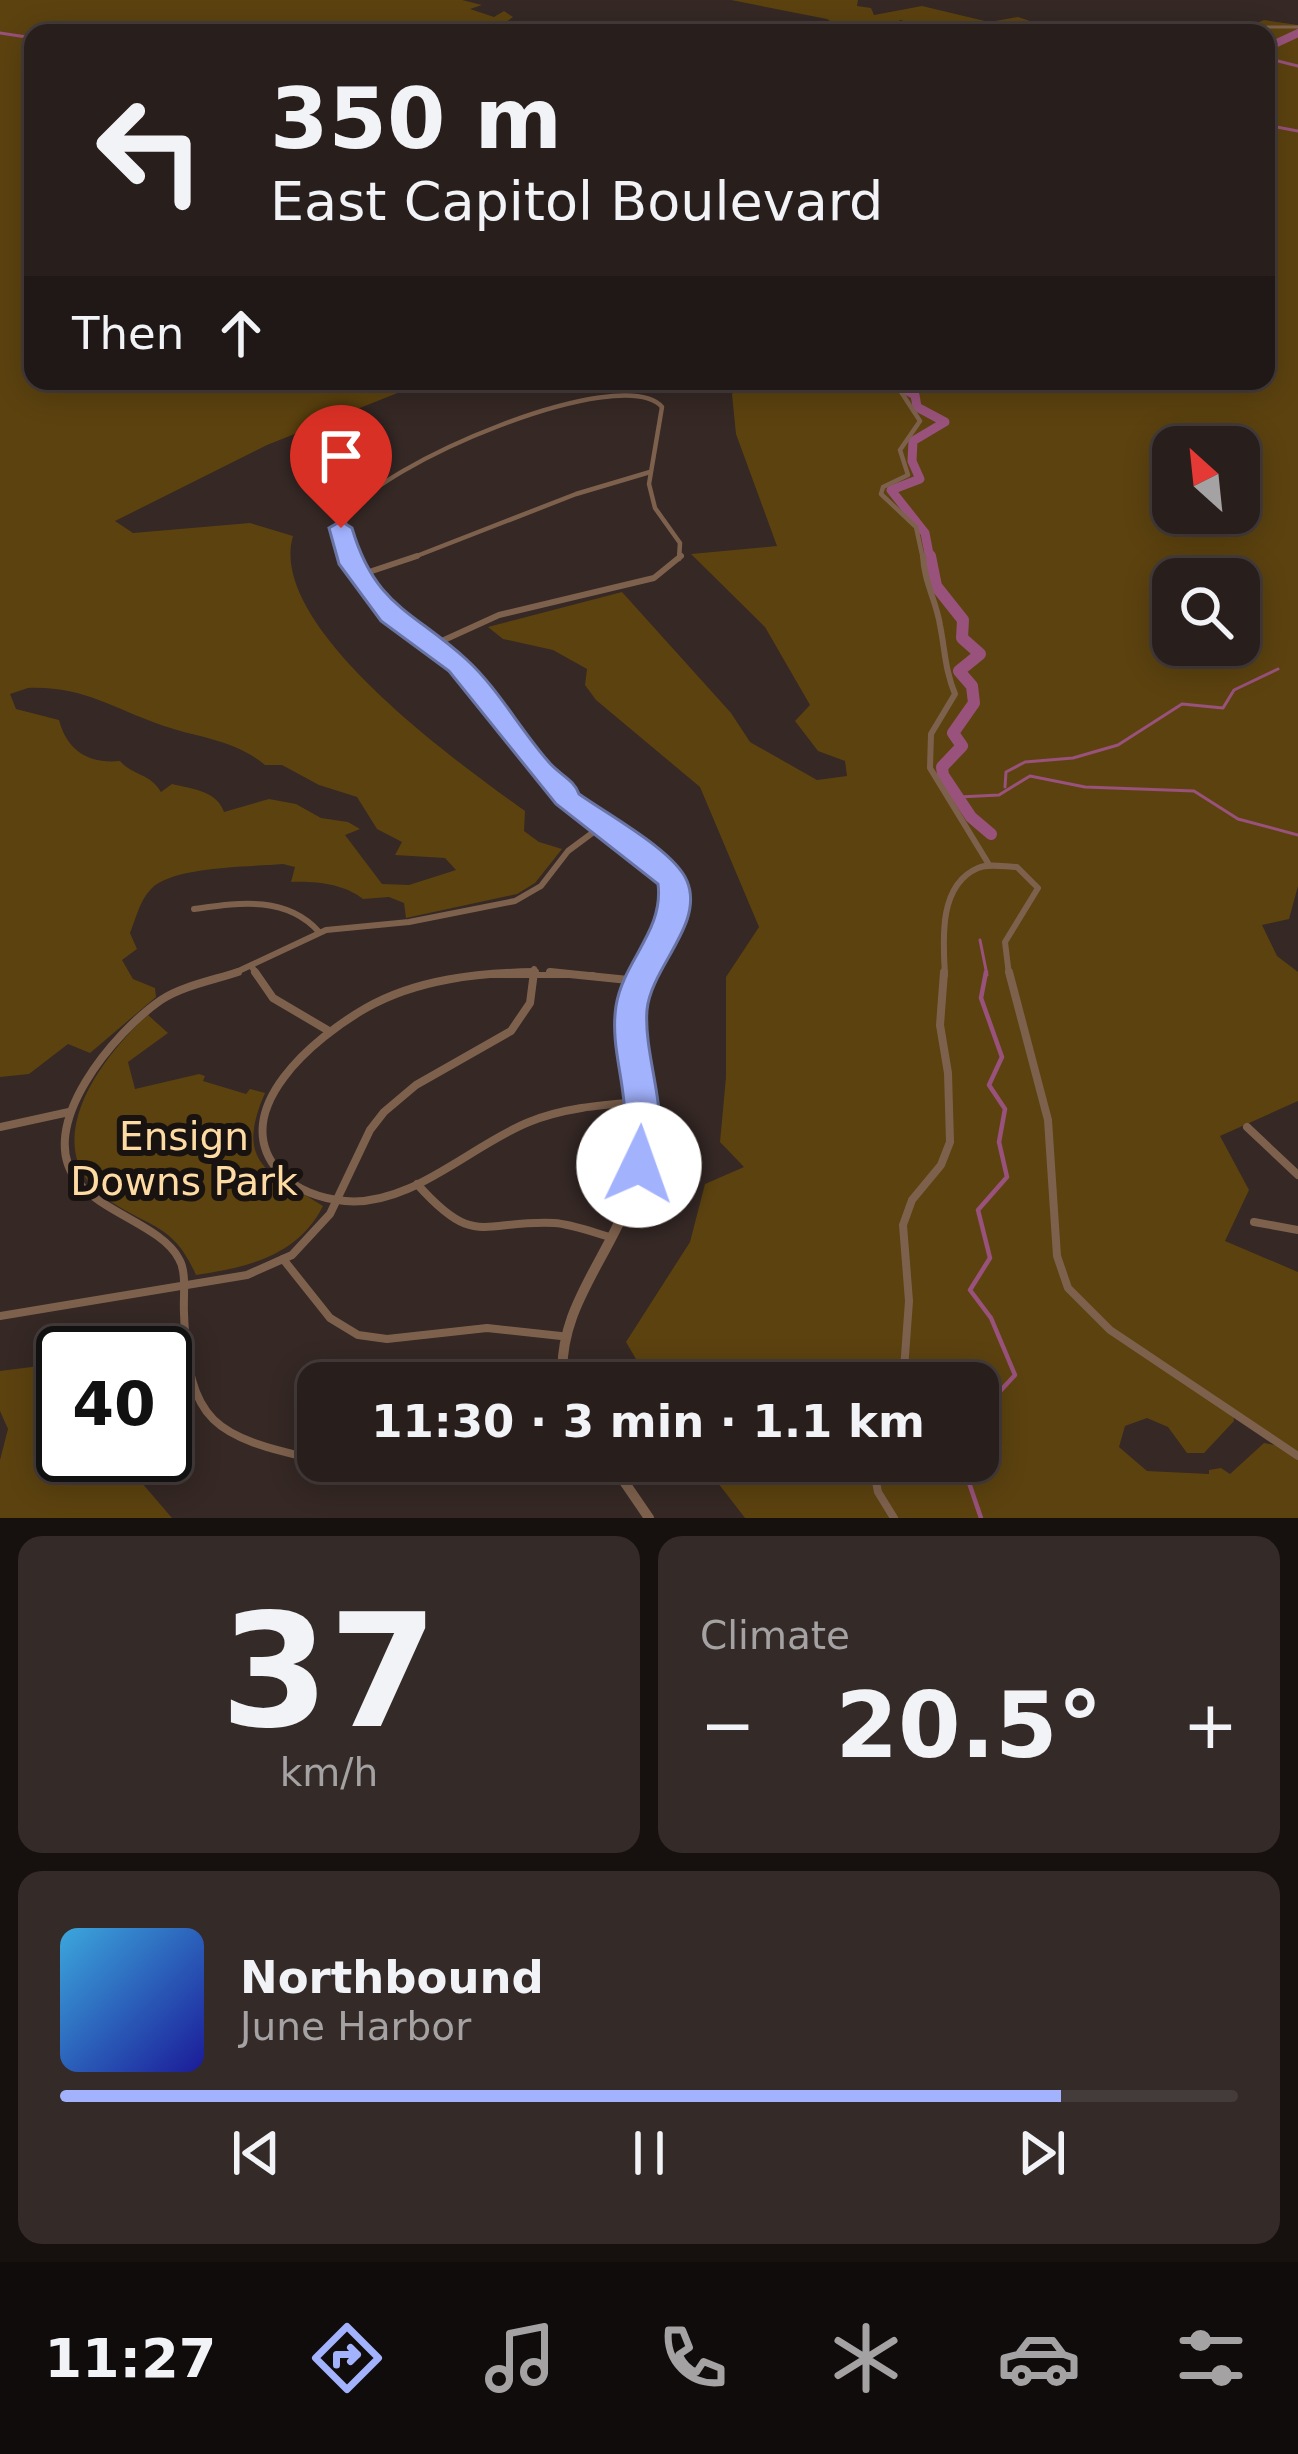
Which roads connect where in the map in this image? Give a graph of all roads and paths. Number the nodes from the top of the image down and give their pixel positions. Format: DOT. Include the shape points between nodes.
graph roads {
  1 [pos="900,390"];
  2 [pos="650,472"];
  3 [pos="359,575"];
  4 [pos="432,646"];
  5 [pos="604,825"];
  6 [pos="989,865"];
  7 [pos="194,909"];
  8 [pos="320,932"];
  9 [pos="252,967"];
  10 [pos="534,969"];
  11 [pos="638,981"];
  12 [pos="329,1031"];
  13 [pos="641,1102"];
  14 [pos="69,1112"];
  15 [pos="1247,1126"];
  16 [pos="0,1127"];
  17 [pos="1298,1175"];
  18 [pos="417,1184"];
  19 [pos="337,1199"];
  20 [pos="1254,1222"];
  21 [pos="1298,1230"];
  22 [pos="614,1238"];
  23 [pos="283,1258"];
  24 [pos="184,1285"];
  25 [pos="0,1316"];
  26 [pos="562,1336"];
  27 [pos="563,1362"];
  28 [pos="905,1362"];
  29 [pos="297,1455"];
  30 [pos="1298,1456"];
  31 [pos="624,1482"];
  32 [pos="876,1482"];
  33 [pos="649,1518"];
  34 [pos="894,1518"];
  1 -- 6 [label="street" via="920,421 900,450 908,475 881,494 923,542 924,581 955,694 933,727 929,764"];
  2 -- 3 [label="street" via="564,496"];
  2 -- 3 [label="street" via="662,407 644,394 614,394 526,419 417,463 350,507 341,528"];
  2 -- 4 [label="street" via="653,506 681,544 676,565 651,579 497,615"];
  3 -- 4 [label="street" via="390,615"];
  4 -- 5 [label="street" via="464,672 555,794"];
  5 -- 8 [label="street" via="515,901"];
  5 -- 11 [label="street" via="660,866 675,889 676,909"];
  6 -- 28 [label="street" via="964,876 942,920 950,1142 903,1226"];
  6 -- 30 [label="street" via="1016,867 1038,888 1003,951 1048,1120 1057,1256 1068,1288 1110,1330"];
  7 -- 8 [label="street" via="288,909"];
  8 -- 9 [label="street"];
  9 -- 12 [label="street" via="273,998"];
  9 -- 14 [label="street" via="189,986 144,1011 112,1043"];
  10 -- 11 [label="street"];
  10 -- 12 [label="street" via="432,983 381,1000"];
  10 -- 19 [label="street" via="530,1003 516,1025 392,1103"];
  11 -- 13 [label="street" via="630,1033"];
  12 -- 19 [label="street" via="291,1069 263,1120 270,1160 296,1185"];
  13 -- 18 [label="street" via="531,1120"];
  13 -- 22 [label="street" via="639,1165"];
  14 -- 16 [label="street"];
  14 -- 24 [label="street" via="64,1151 75,1180 173,1248"];
  15 -- 17 [label="street"];
  18 -- 19 [label="street" via="376,1199"];
  18 -- 22 [label="street" via="466,1226 564,1224"];
  19 -- 23 [label="street" via="313,1237"];
  20 -- 21 [label="street"];
  22 -- 26 [label="street"];
  23 -- 24 [label="street" via="256,1272"];
  23 -- 26 [label="street" via="330,1318 358,1335 487,1328"];
  24 -- 25 [label="street"];
  24 -- 29 [label="street" via="186,1372 203,1412 246,1443"];
  26 -- 27 [label="street"];
  31 -- 33 [label="street"];
  32 -- 34 [label="street"];
}
